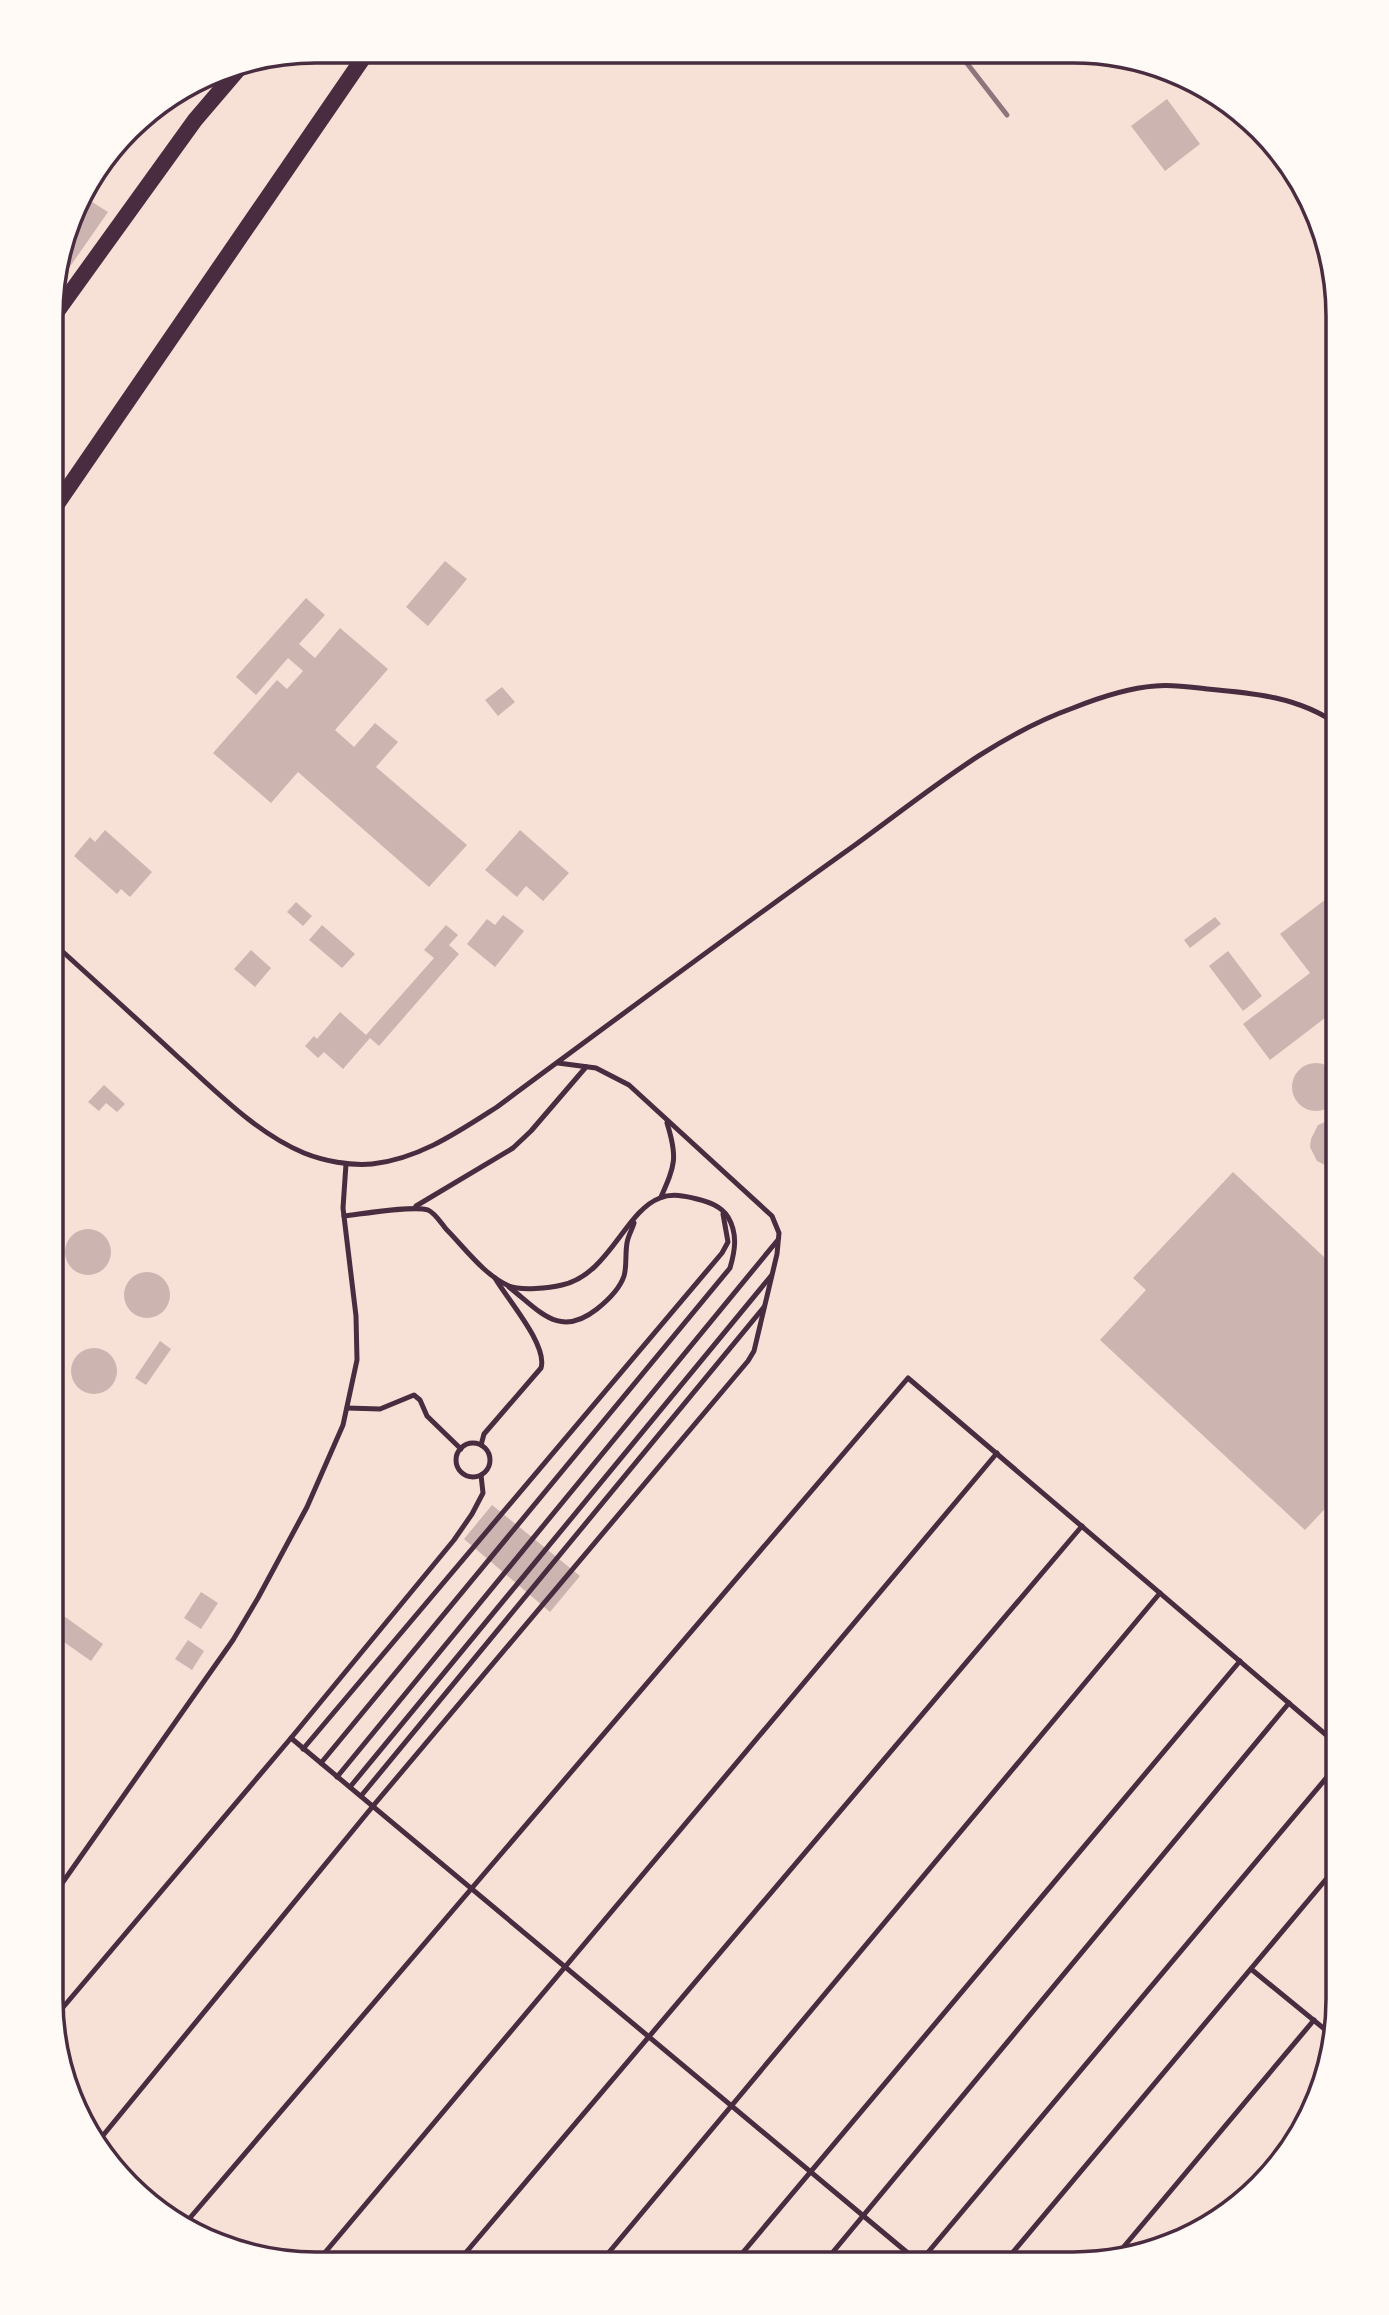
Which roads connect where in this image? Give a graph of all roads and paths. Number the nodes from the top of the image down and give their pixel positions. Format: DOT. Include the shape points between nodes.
graph roads {
  1 [pos="360,63"];
  2 [pos="232,77"];
  3 [pos="64,302"];
  4 [pos="63,495"];
  5 [pos="1326,718"];
  6 [pos="63,952"];
  7 [pos="557,1063"];
  8 [pos="586,1067"];
  9 [pos="666,1120"];
  10 [pos="345,1164"];
  11 [pos="661,1197"];
  12 [pos="416,1206"];
  13 [pos="720,1208"];
  14 [pos="344,1216"];
  15 [pos="637,1217"];
  16 [pos="778,1240"];
  17 [pos="773,1273"];
  18 [pos="493,1275"];
  19 [pos="765,1306"];
  20 [pos="347,1408"];
  21 [pos="481,1445"];
  22 [pos="461,1449"];
  23 [pos="997,1453"];
  24 [pos="481,1475"];
  25 [pos="1082,1526"];
  26 [pos="1160,1593"];
  27 [pos="1240,1661"];
  28 [pos="1289,1703"];
  29 [pos="1326,1735"];
  30 [pos="291,1738"];
  31 [pos="303,1749"];
  32 [pos="321,1763"];
  33 [pos="337,1777"];
  34 [pos="1326,1778"];
  35 [pos="350,1787"];
  36 [pos="361,1796"];
  37 [pos="373,1806"];
  38 [pos="1326,1879"];
  39 [pos="63,1882"];
  40 [pos="472,1889"];
  41 [pos="565,1967"];
  42 [pos="1251,1969"];
  43 [pos="63,2007"];
  44 [pos="1314,2020"];
  45 [pos="1324,2029"];
  46 [pos="649,2037"];
  47 [pos="732,2106"];
  48 [pos="103,2135"];
  49 [pos="811,2172"];
  50 [pos="863,2216"];
  51 [pos="190,2218"];
  52 [pos="1124,2247"];
  53 [pos="325,2252"];
  54 [pos="466,2252"];
  55 [pos="609,2252"];
  56 [pos="743,2252"];
  57 [pos="833,2252"];
  58 [pos="906,2252"];
  59 [pos="928,2252"];
  60 [pos="1013,2252"];
  1 -- 4 [label="highway"];
  2 -- 3 [label="highway" via="187,131"];
  5 -- 7 [label="lane" via="1309,708 1263,695 1155,686 1122,692 1047,718 961,768"];
  6 -- 10 [label="lane" via="222,1097 271,1135 305,1153"];
  7 -- 8 [label="lane"];
  7 -- 10 [label="lane" via="456,1134 423,1151 373,1164"];
  8 -- 9 [label="lane" via="629,1086"];
  8 -- 12 [label="lane" via="513,1148"];
  9 -- 11 [label="lane" via="675,1166"];
  9 -- 16 [label="lane" via="772,1216"];
  10 -- 14 [label="lane"];
  11 -- 13 [label="lane" via="681,1195"];
  11 -- 15 [label="lane"];
  12 -- 14 [label="lane"];
  12 -- 18 [label="lane" via="431,1211"];
  13 -- 31 [label="lane" via="728,1242 722,1253"];
  13 -- 32 [label="lane" via="736,1238 730,1268"];
  14 -- 20 [label="lane" via="357,1360"];
  15 -- 18 [label="lane" via="602,1261 565,1285 510,1287"];
  15 -- 18 [label="lane" via="627,1242 624,1275 615,1291 589,1316 573,1323 557,1322 542,1313"];
  16 -- 17 [label="lane"];
  16 -- 33 [label="lane"];
  17 -- 19 [label="lane"];
  17 -- 35 [label="lane"];
  18 -- 21 [label="lane" via="535,1337 544,1360 484,1434"];
  19 -- 36 [label="lane"];
  19 -- 37 [label="lane" via="748,1361"];
  20 -- 22 [label="lane" via="380,1409 414,1395 427,1416"];
  20 -- 39 [label="lane" via="307,1507 258,1598"];
  21 -- 22 [label="lane"];
  21 -- 24 [label="lane" via="490,1457"];
  22 -- 24 [label="lane" via="456,1459 460,1470 469,1476"];
  23 -- 25 [label="lane"];
  23 -- 40 [label="lane" via="908,1378"];
  23 -- 41 [label="lane"];
  24 -- 30 [label="lane" via="483,1493 454,1540"];
  25 -- 26 [label="lane"];
  25 -- 46 [label="lane"];
  26 -- 27 [label="lane"];
  26 -- 47 [label="lane"];
  27 -- 28 [label="lane"];
  27 -- 49 [label="lane"];
  28 -- 29 [label="lane"];
  28 -- 50 [label="lane"];
  30 -- 31 [label="lane"];
  30 -- 43 [label="lane"];
  31 -- 32 [label="lane"];
  32 -- 33 [label="lane"];
  33 -- 35 [label="lane"];
  34 -- 59 [label="lane"];
  35 -- 36 [label="lane"];
  36 -- 37 [label="lane"];
  37 -- 40 [label="lane"];
  37 -- 48 [label="lane"];
  38 -- 42 [label="lane"];
  40 -- 41 [label="lane"];
  40 -- 51 [label="lane"];
  41 -- 46 [label="lane"];
  41 -- 53 [label="lane"];
  42 -- 44 [label="lane"];
  42 -- 60 [label="lane"];
  44 -- 45 [label="lane"];
  44 -- 52 [label="lane"];
  46 -- 47 [label="lane"];
  46 -- 54 [label="lane"];
  47 -- 49 [label="lane"];
  47 -- 55 [label="lane"];
  49 -- 50 [label="lane"];
  49 -- 56 [label="lane"];
  50 -- 57 [label="lane"];
  50 -- 58 [label="lane"];
}
